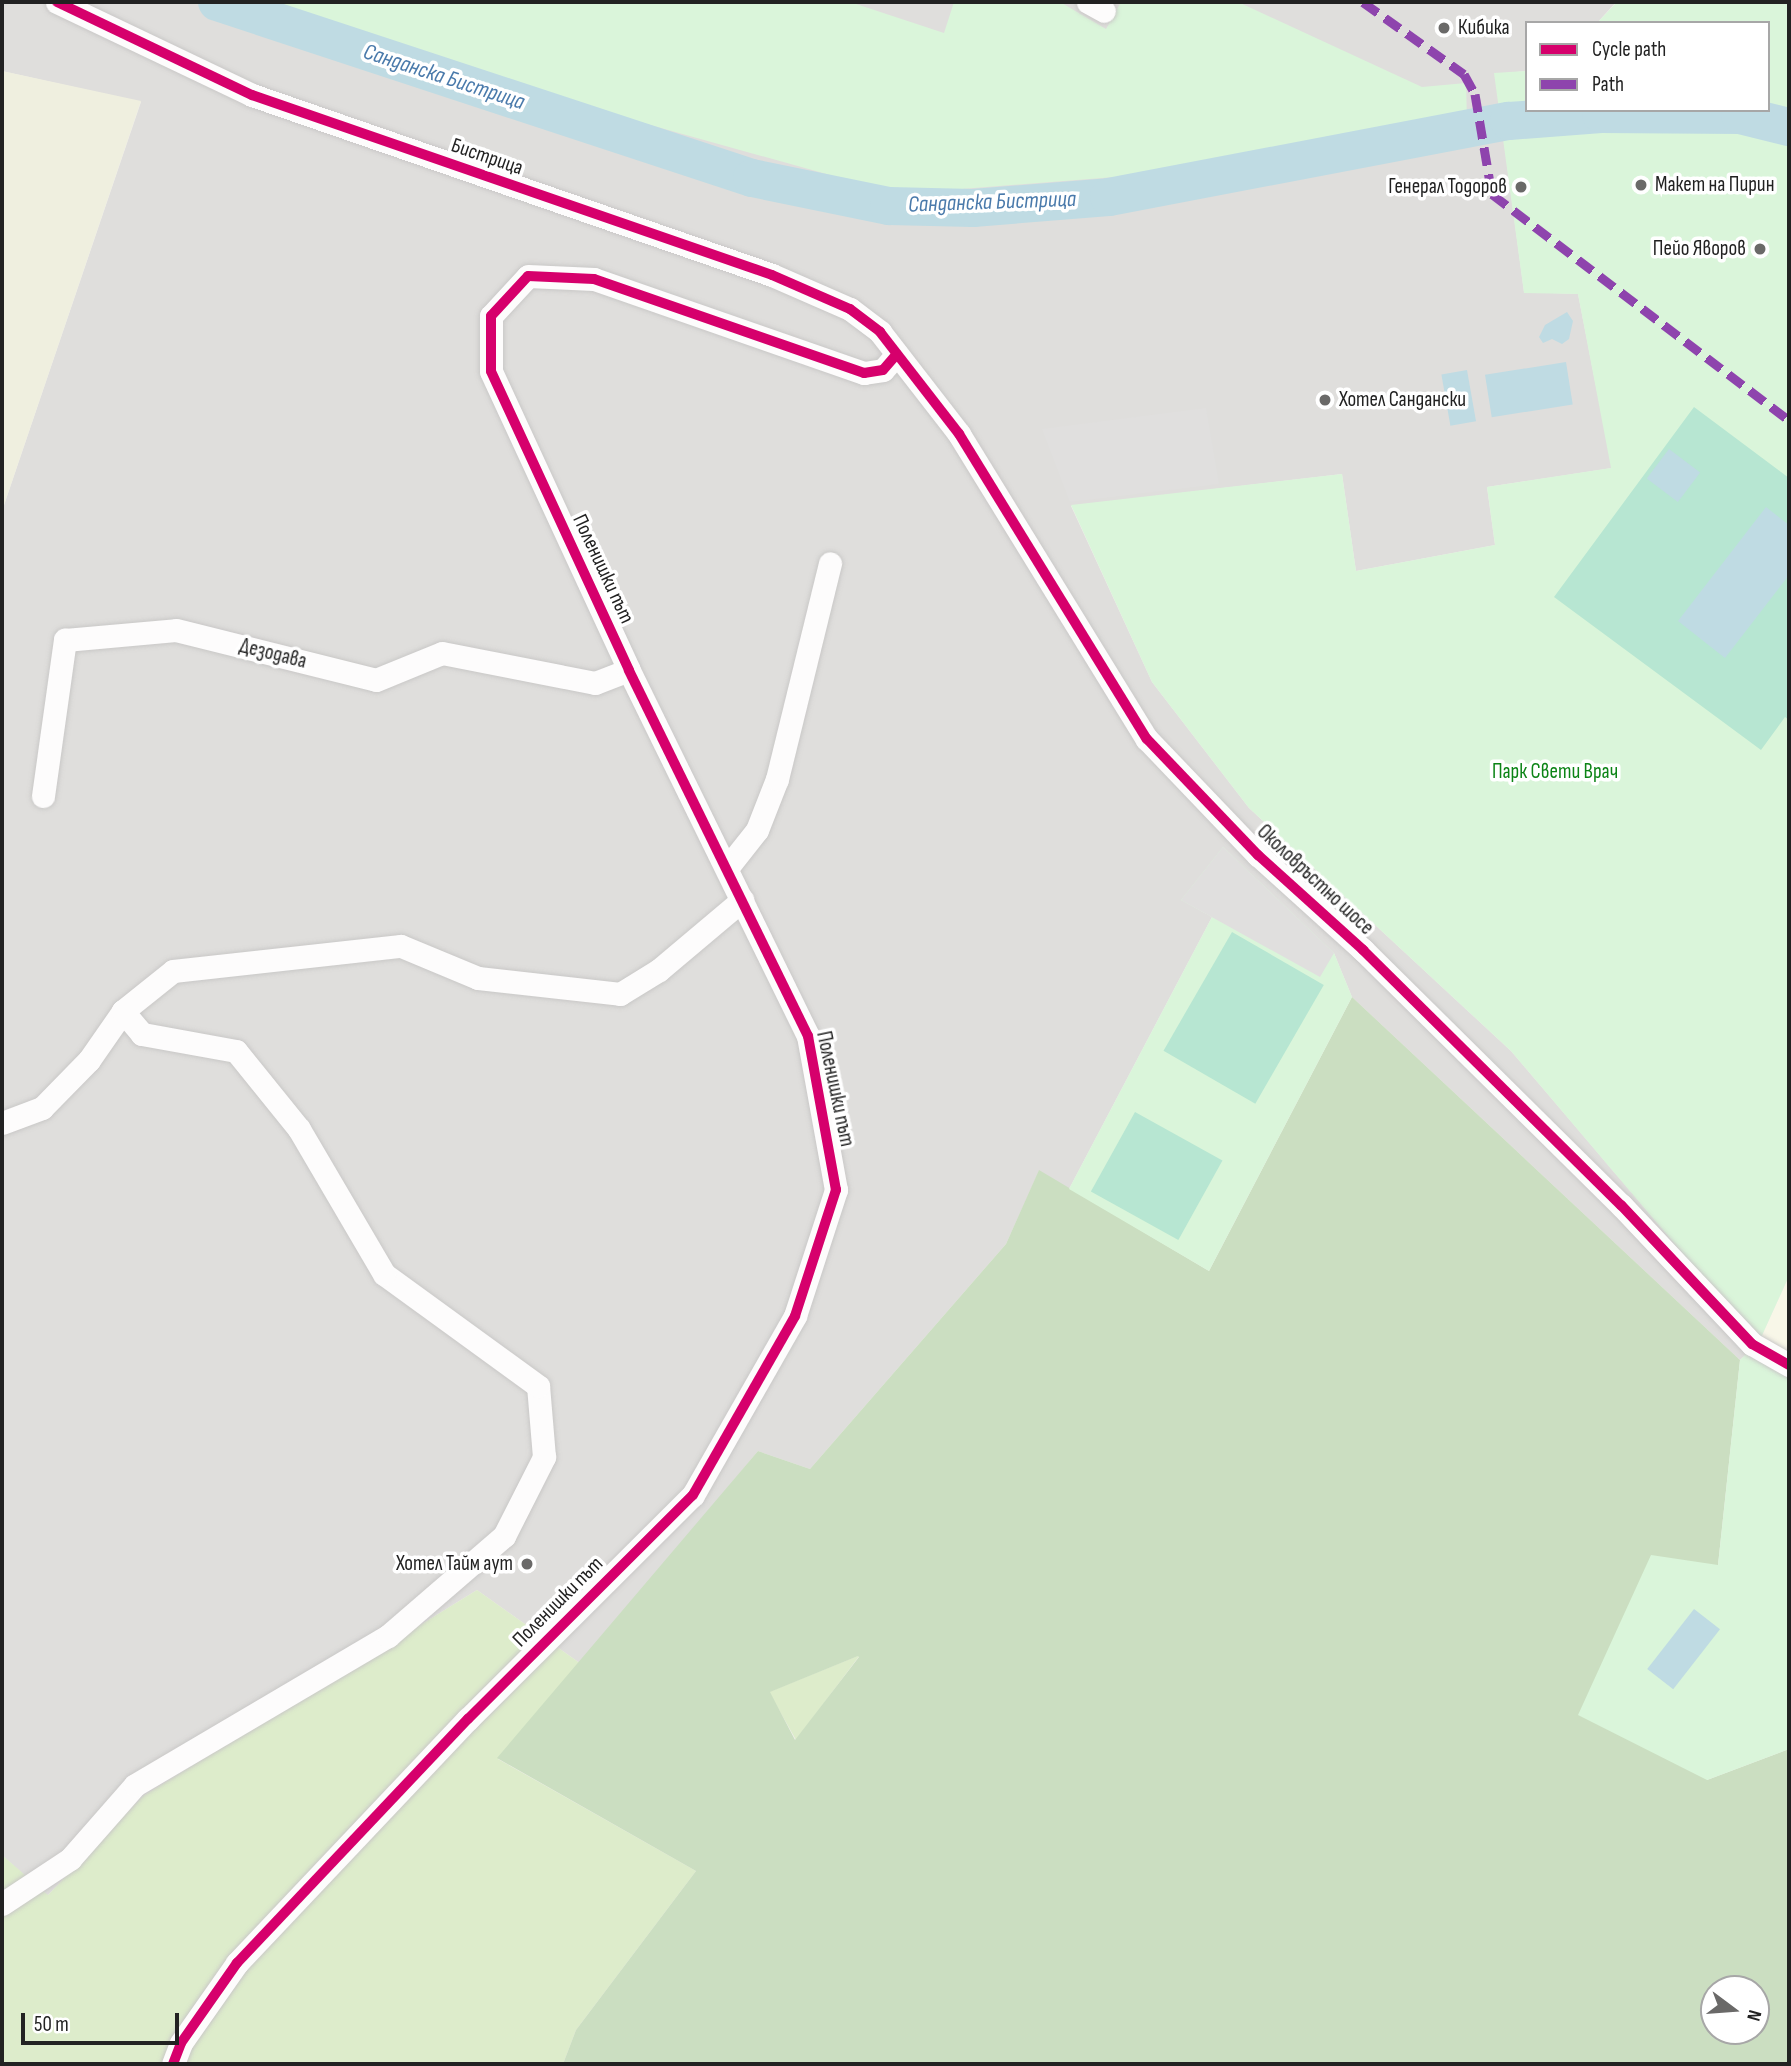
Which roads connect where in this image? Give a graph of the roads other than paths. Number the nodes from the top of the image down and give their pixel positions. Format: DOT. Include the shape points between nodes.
graph roads {
  1 [pos="57,2"];
  2 [pos="897,354"];
  3 [pos="830,563"];
  4 [pos="629,670"];
  5 [pos="43,796"];
  6 [pos="727,868"];
  7 [pos="742,900"];
  8 [pos="123,1011"];
  9 [pos="2,1124"];
  10 [pos="1789,1365"];
  11 [pos="2,1904"];
  12 [pos="173,2064"];
  1 -- 2 [label="street, Бистрица" via="252,96 772,275 850,309 880,332"];
  2 -- 4 [label="street, Поленишки път" via="883,370 864,373 594,279 528,276 491,316 491,371"];
  2 -- 10 [label="street, Околовръстно шосе" via="959,434 1147,739 1258,855 1363,950 1621,1205 1752,1344"];
  3 -- 6 [label="street" via="777,779 757,830"];
  4 -- 5 [label="street, Дезодава" via="595,682 442,653 376,680 176,630 65,640"];
  4 -- 6 [label="street, Поленишки път"];
  6 -- 7 [label="street, Поленишки път"];
  7 -- 8 [label="street" via="659,970 620,993 478,978 401,946 173,971"];
  7 -- 12 [label="street, Поленишки път" via="808,1036 836,1190 795,1316 693,1495 468,1719 237,1963 181,2043"];
  8 -- 9 [label="street" via="89,1060 42,1108"];
  8 -- 11 [label="street" via="142,1034 236,1051 299,1129 384,1275 538,1386 544,1457 504,1536 387,1636 135,1785 70,1859"];
}
